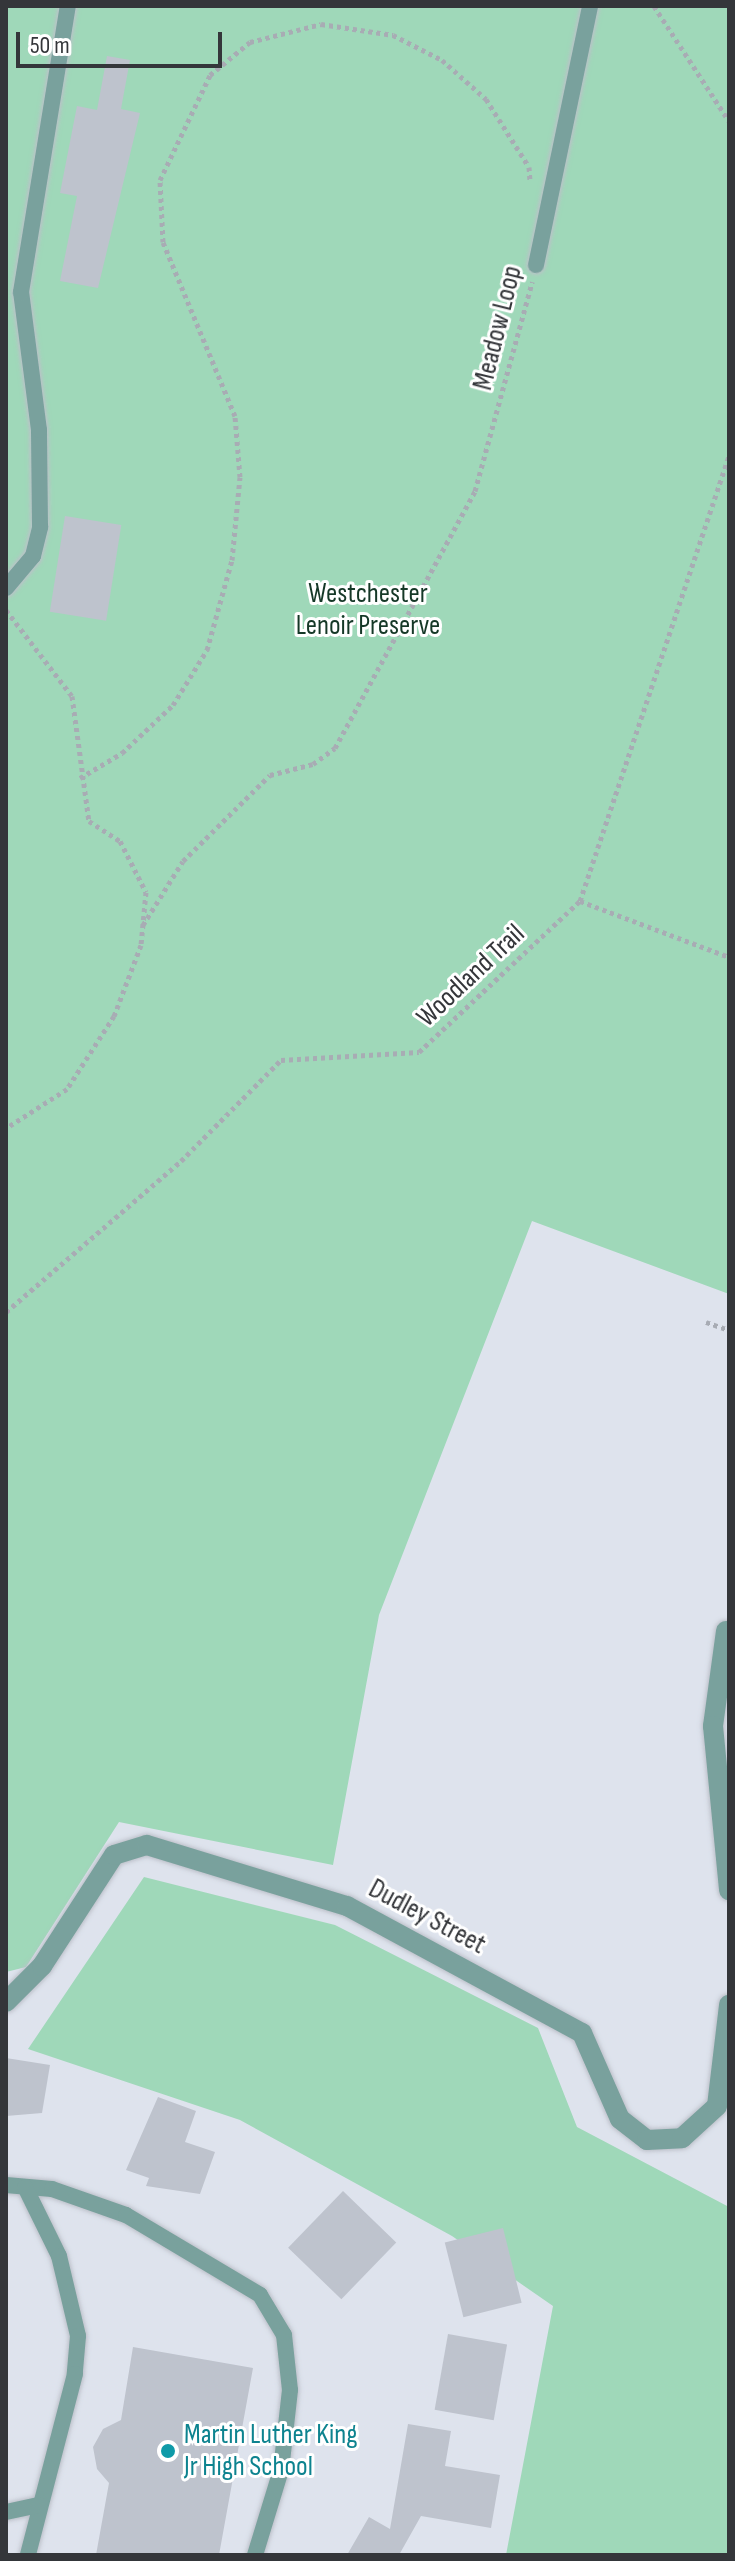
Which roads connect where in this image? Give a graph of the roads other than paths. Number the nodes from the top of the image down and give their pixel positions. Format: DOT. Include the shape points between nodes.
graph roads {
  1 [pos="68,6"];
  2 [pos="590,6"];
  3 [pos="536,265"];
  4 [pos="6,588"];
  5 [pos="726,1631"];
  6 [pos="729,1890"];
  7 [pos="6,2002"];
  8 [pos="729,2005"];
  9 [pos="6,2185"];
  10 [pos="25,2187"];
  11 [pos="39,2505"];
  12 [pos="6,2512"];
  13 [pos="28,2555"];
  14 [pos="255,2555"];
  1 -- 4 [label="lane" via="21,292 39,430 40,527 33,556"];
  2 -- 3 [label="lane"];
  5 -- 6 [label="street" via="713,1726"];
  7 -- 8 [label="street, Dudley Street" via="42,1966 114,1855 147,1845 347,1906 582,2033 620,2119 647,2140 682,2138 717,2106"];
  9 -- 10 [label="lane"];
  10 -- 11 [label="lane" via="59,2256 78,2336 75,2374"];
  10 -- 14 [label="lane" via="126,2215 260,2295 284,2335 290,2390 281,2470"];
  11 -- 12 [label="lane"];
  11 -- 13 [label="lane"];
}
